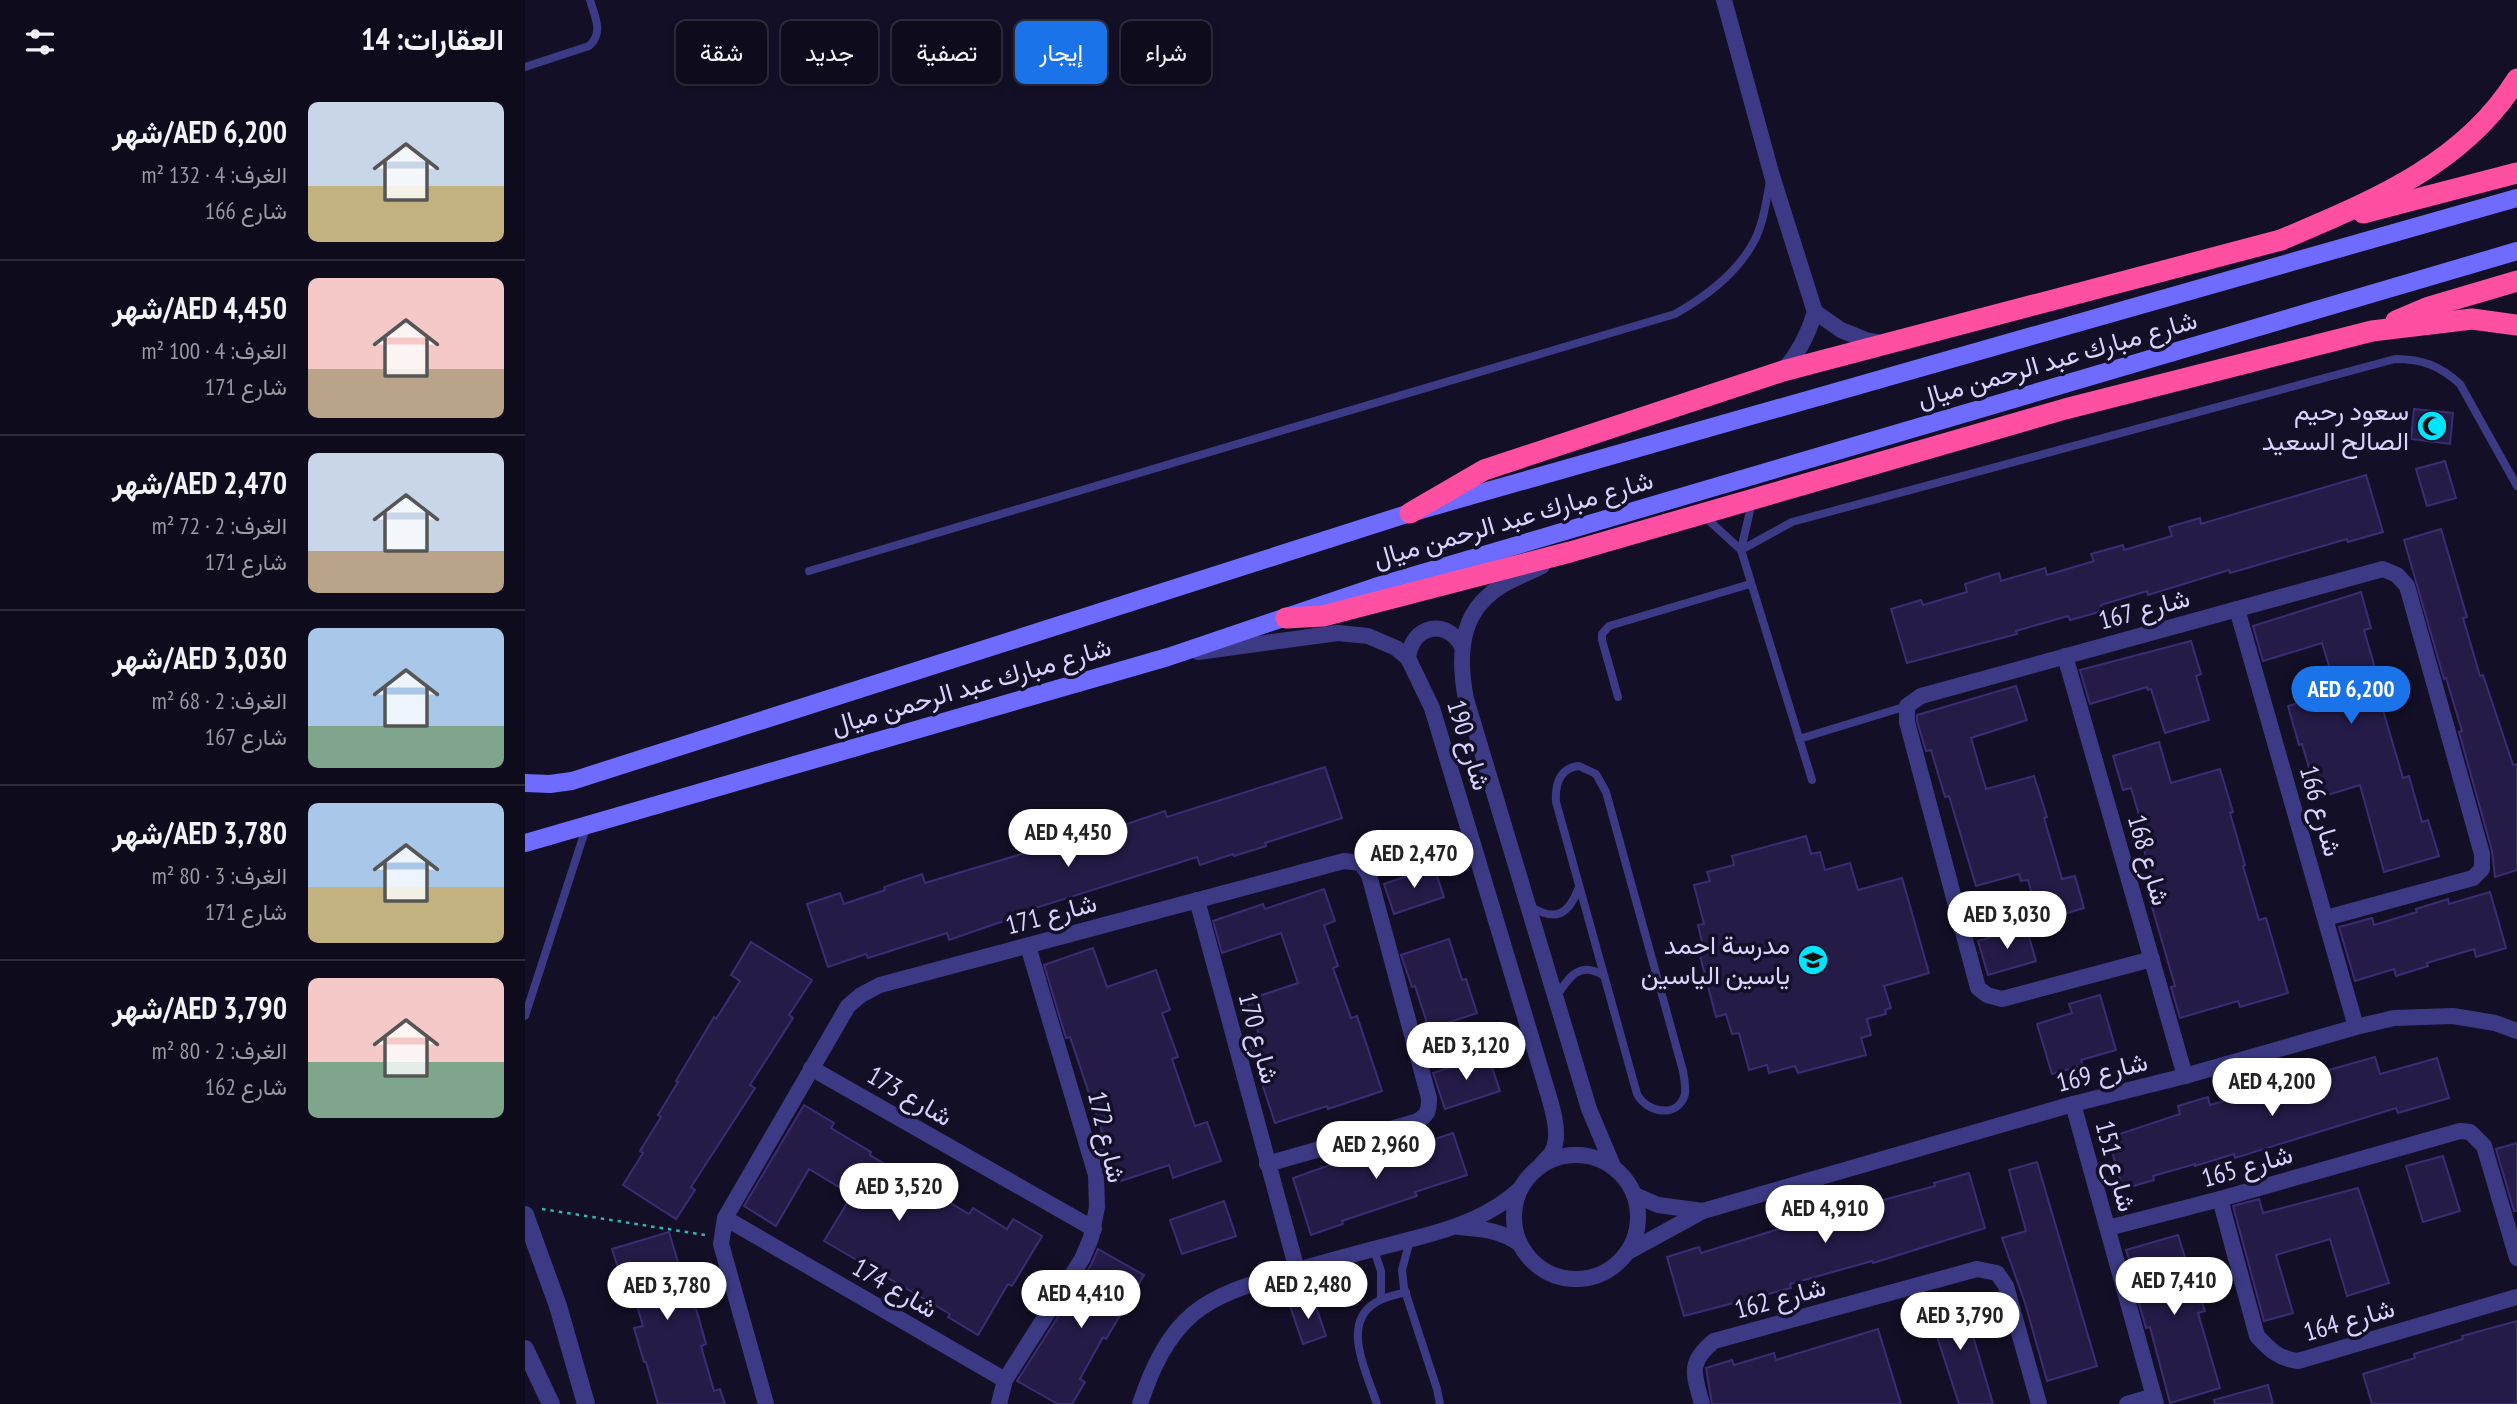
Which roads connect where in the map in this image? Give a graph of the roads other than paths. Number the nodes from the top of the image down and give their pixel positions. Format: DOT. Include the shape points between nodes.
graph roads {
  1 [pos="590,0"];
  2 [pos="1724,0"];
  3 [pos="525,67"];
  4 [pos="2517,79"];
  5 [pos="2517,173"];
  6 [pos="1772,176"];
  7 [pos="2517,198"];
  8 [pos="2309,228"];
  9 [pos="2517,251"];
  10 [pos="2517,281"];
  11 [pos="1815,312"];
  12 [pos="2517,325"];
  13 [pos="2372,331"];
  14 [pos="1891,344"];
  15 [pos="1783,371"];
  16 [pos="2517,485"];
  17 [pos="1753,499"];
  18 [pos="1410,513"];
  19 [pos="1701,514"];
  20 [pos="1741,550"];
  21 [pos="1570,552"];
  22 [pos="809,571"];
  23 [pos="1750,583"];
  24 [pos="2238,609"];
  25 [pos="1286,618"];
  26 [pos="1462,646"];
  27 [pos="2065,656"];
  28 [pos="1168,657"];
  29 [pos="1408,658"];
  30 [pos="1618,697"];
  31 [pos="1907,706"];
  32 [pos="1799,739"];
  33 [pos="1812,780"];
  34 [pos="525,783"];
  35 [pos="587,824"];
  36 [pos="525,843"];
  37 [pos="1579,887"];
  38 [pos="1197,900"];
  39 [pos="1529,905"];
  40 [pos="2326,918"];
  41 [pos="1028,946"];
  42 [pos="2152,959"];
  43 [pos="1604,976"];
  44 [pos="1556,997"];
  45 [pos="525,1016"];
  46 [pos="2356,1027"];
  47 [pos="2517,1031"];
  48 [pos="811,1068"];
  49 [pos="2186,1076"];
  50 [pos="2073,1104"];
  51 [pos="1267,1164"];
  52 [pos="1541,1165"];
  53 [pos="1613,1166"];
  54 [pos="1521,1188"];
  55 [pos="1635,1195"];
  56 [pos="2220,1199"];
  57 [pos="1703,1211"];
  58 [pos="532,1212"];
  59 [pos="725,1218"];
  60 [pos="1457,1227"];
  61 [pos="2108,1228"];
  62 [pos="1094,1229"];
  63 [pos="1410,1240"];
  64 [pos="1520,1244"];
  65 [pos="1374,1250"];
  66 [pos="1628,1252"];
  67 [pos="2517,1258"];
  68 [pos="1297,1270"];
  69 [pos="1406,1292"];
  70 [pos="2517,1297"];
  71 [pos="1381,1299"];
  72 [pos="525,1349"];
  73 [pos="1005,1380"];
  74 [pos="2155,1400"];
  75 [pos="551,1404"];
  76 [pos="586,1404"];
  77 [pos="766,1404"];
  78 [pos="999,1404"];
  79 [pos="1140,1404"];
  80 [pos="1377,1404"];
  81 [pos="1440,1404"];
  82 [pos="1702,1404"];
  83 [pos="2039,1404"];
  84 [pos="2127,1404"];
  1 -- 3 [label="lane" via="597,39 589,46"];
  2 -- 6 [label="street"];
  4 -- 8 [label="highway" via="2476,132 2436,164"];
  5 -- 8 [label="highway"];
  6 -- 11 [label="street"];
  6 -- 22 [label="lane" via="1753,244 1723,282 1675,314"];
  7 -- 18 [label="main road, شارع مبارك عبد الرحمن ميال"];
  8 -- 14 [label="highway" via="2281,240"];
  9 -- 25 [label="main road, شارع مبارك عبد الرحمن ميال" via="1375,587"];
  10 -- 13 [label="highway" via="2429,307"];
  11 -- 14 [label="street" via="1841,330"];
  11 -- 15 [label="street" via="1797,355"];
  12 -- 13 [label="highway" via="2472,318"];
  13 -- 17 [label="highway" via="2065,409"];
  14 -- 15 [label="highway"];
  15 -- 18 [label="highway" via="1484,470"];
  16 -- 20 [label="lane" via="2461,384 2431,363 2395,359 1792,522"];
  17 -- 19 [label="highway"];
  17 -- 20 [label="lane"];
  18 -- 34 [label="main road, شارع مبارك عبد الرحمن ميال" via="572,781"];
  19 -- 20 [label="lane"];
  19 -- 21 [label="highway"];
  20 -- 23 [label="lane"];
  21 -- 25 [label="highway" via="1323,616"];
  21 -- 26 [label="street, شارع 190" via="1489,595 1471,618"];
  23 -- 30 [label="lane" via="1604,630 1602,640"];
  23 -- 32 [label="lane"];
  24 -- 27 [label="street, شارع 167"];
  24 -- 40 [label="street, شارع 166"];
  24 -- 40 [label="street, شارع 167" via="2383,569 2407,586 2482,854 2482,869 2473,878"];
  25 -- 28 [label="main road, شارع مبارك عبد الرحمن ميال"];
  26 -- 29 [label="street" via="1443,629 1426,630 1413,641"];
  26 -- 39 [label="street, شارع 190" via="1467,699"];
  27 -- 31 [label="street, شارع 167" via="1921,696"];
  27 -- 42 [label="street, شارع 168"];
  28 -- 29 [label="street" via="1338,633 1382,641"];
  28 -- 35 [label="main road, شارع مبارك عبد الرحمن ميال"];
  29 -- 52 [label="street, شارع 190" via="1432,708 1544,1080 1555,1138 1553,1150"];
  31 -- 32 [label="lane"];
  31 -- 42 [label="street" via="1907,722 1978,988 2002,999"];
  32 -- 33 [label="lane"];
  35 -- 36 [label="main road, شارع مبارك عبد الرحمن ميال"];
  35 -- 45 [label="lane"];
  37 -- 39 [label="lane" via="1559,915 1548,916"];
  37 -- 43 [label="lane"];
  37 -- 43 [label="lane" via="1555,792 1563,772 1579,766 1596,774 1606,792 1683,1071 1684,1096 1669,1110 1649,1108 1637,1094"];
  38 -- 41 [label="street, شارع 171"];
  38 -- 51 [label="street, شارع 170"];
  38 -- 51 [label="street, شارع 171" via="1344,861 1361,863 1369,875 1429,1098 1425,1118"];
  39 -- 44 [label="street, شارع 190"];
  40 -- 46 [label="street, شارع 166"];
  41 -- 48 [label="street, شارع 171" via="880,985 861,995 848,1006"];
  41 -- 62 [label="street, شارع 172" via="1096,1175"];
  42 -- 49 [label="street, شارع 168"];
  43 -- 44 [label="lane" via="1585,969 1574,973"];
  44 -- 53 [label="street, شارع 190" via="1589,1109"];
  46 -- 47 [label="street, شارع 169" via="2394,1018 2453,1016"];
  46 -- 49 [label="street, شارع 169"];
  48 -- 59 [label="street, شارع 171"];
  48 -- 62 [label="street, شارع 173"];
  49 -- 50 [label="street, شارع 169"];
  50 -- 57 [label="street, شارع 169"];
  50 -- 61 [label="street, شارع 151"];
  51 -- 68 [label="street, شارع 170"];
  52 -- 53 [label="street" via="1577,1154"];
  52 -- 54 [label="street"];
  53 -- 55 [label="street"];
  54 -- 60 [label="street" via="1505,1203"];
  54 -- 64 [label="street" via="1514,1206"];
  55 -- 57 [label="street, شارع 169" via="1658,1205"];
  55 -- 66 [label="street" via="1637,1234"];
  56 -- 61 [label="street, شارع 165"];
  56 -- 67 [label="street, شارع 165" via="2460,1131 2470,1132 2484,1146"];
  56 -- 70 [label="street, شارع 164" via="2257,1336 2284,1359 2298,1361"];
  57 -- 66 [label="street, شارع 169"];
  58 -- 76 [label="street"];
  59 -- 73 [label="street, شارع 174"];
  59 -- 77 [label="street, شارع 171" via="721,1244"];
  60 -- 63 [label="street"];
  60 -- 64 [label="street" via="1492,1229"];
  61 -- 74 [label="street, شارع 151"];
  62 -- 73 [label="street, شارع 172" via="1082,1259"];
  63 -- 65 [label="street"];
  63 -- 69 [label="lane" via="1402,1270"];
  64 -- 66 [label="street" via="1545,1271 1581,1280 1616,1266"];
  65 -- 68 [label="street"];
  65 -- 71 [label="lane" via="1381,1271"];
  68 -- 79 [label="street" via="1230,1291 1193,1314 1152,1369"];
  69 -- 71 [label="lane"];
  69 -- 81 [label="lane"];
  71 -- 80 [label="lane" via="1361,1318 1358,1332"];
  72 -- 75 [label="street"];
  73 -- 78 [label="street, شارع 172"];
  74 -- 84 [label="street"];
  82 -- 83 [label="street, شارع 162" via="1693,1372 1700,1352 1714,1341 1977,1269 1997,1273 2006,1286"];
}
